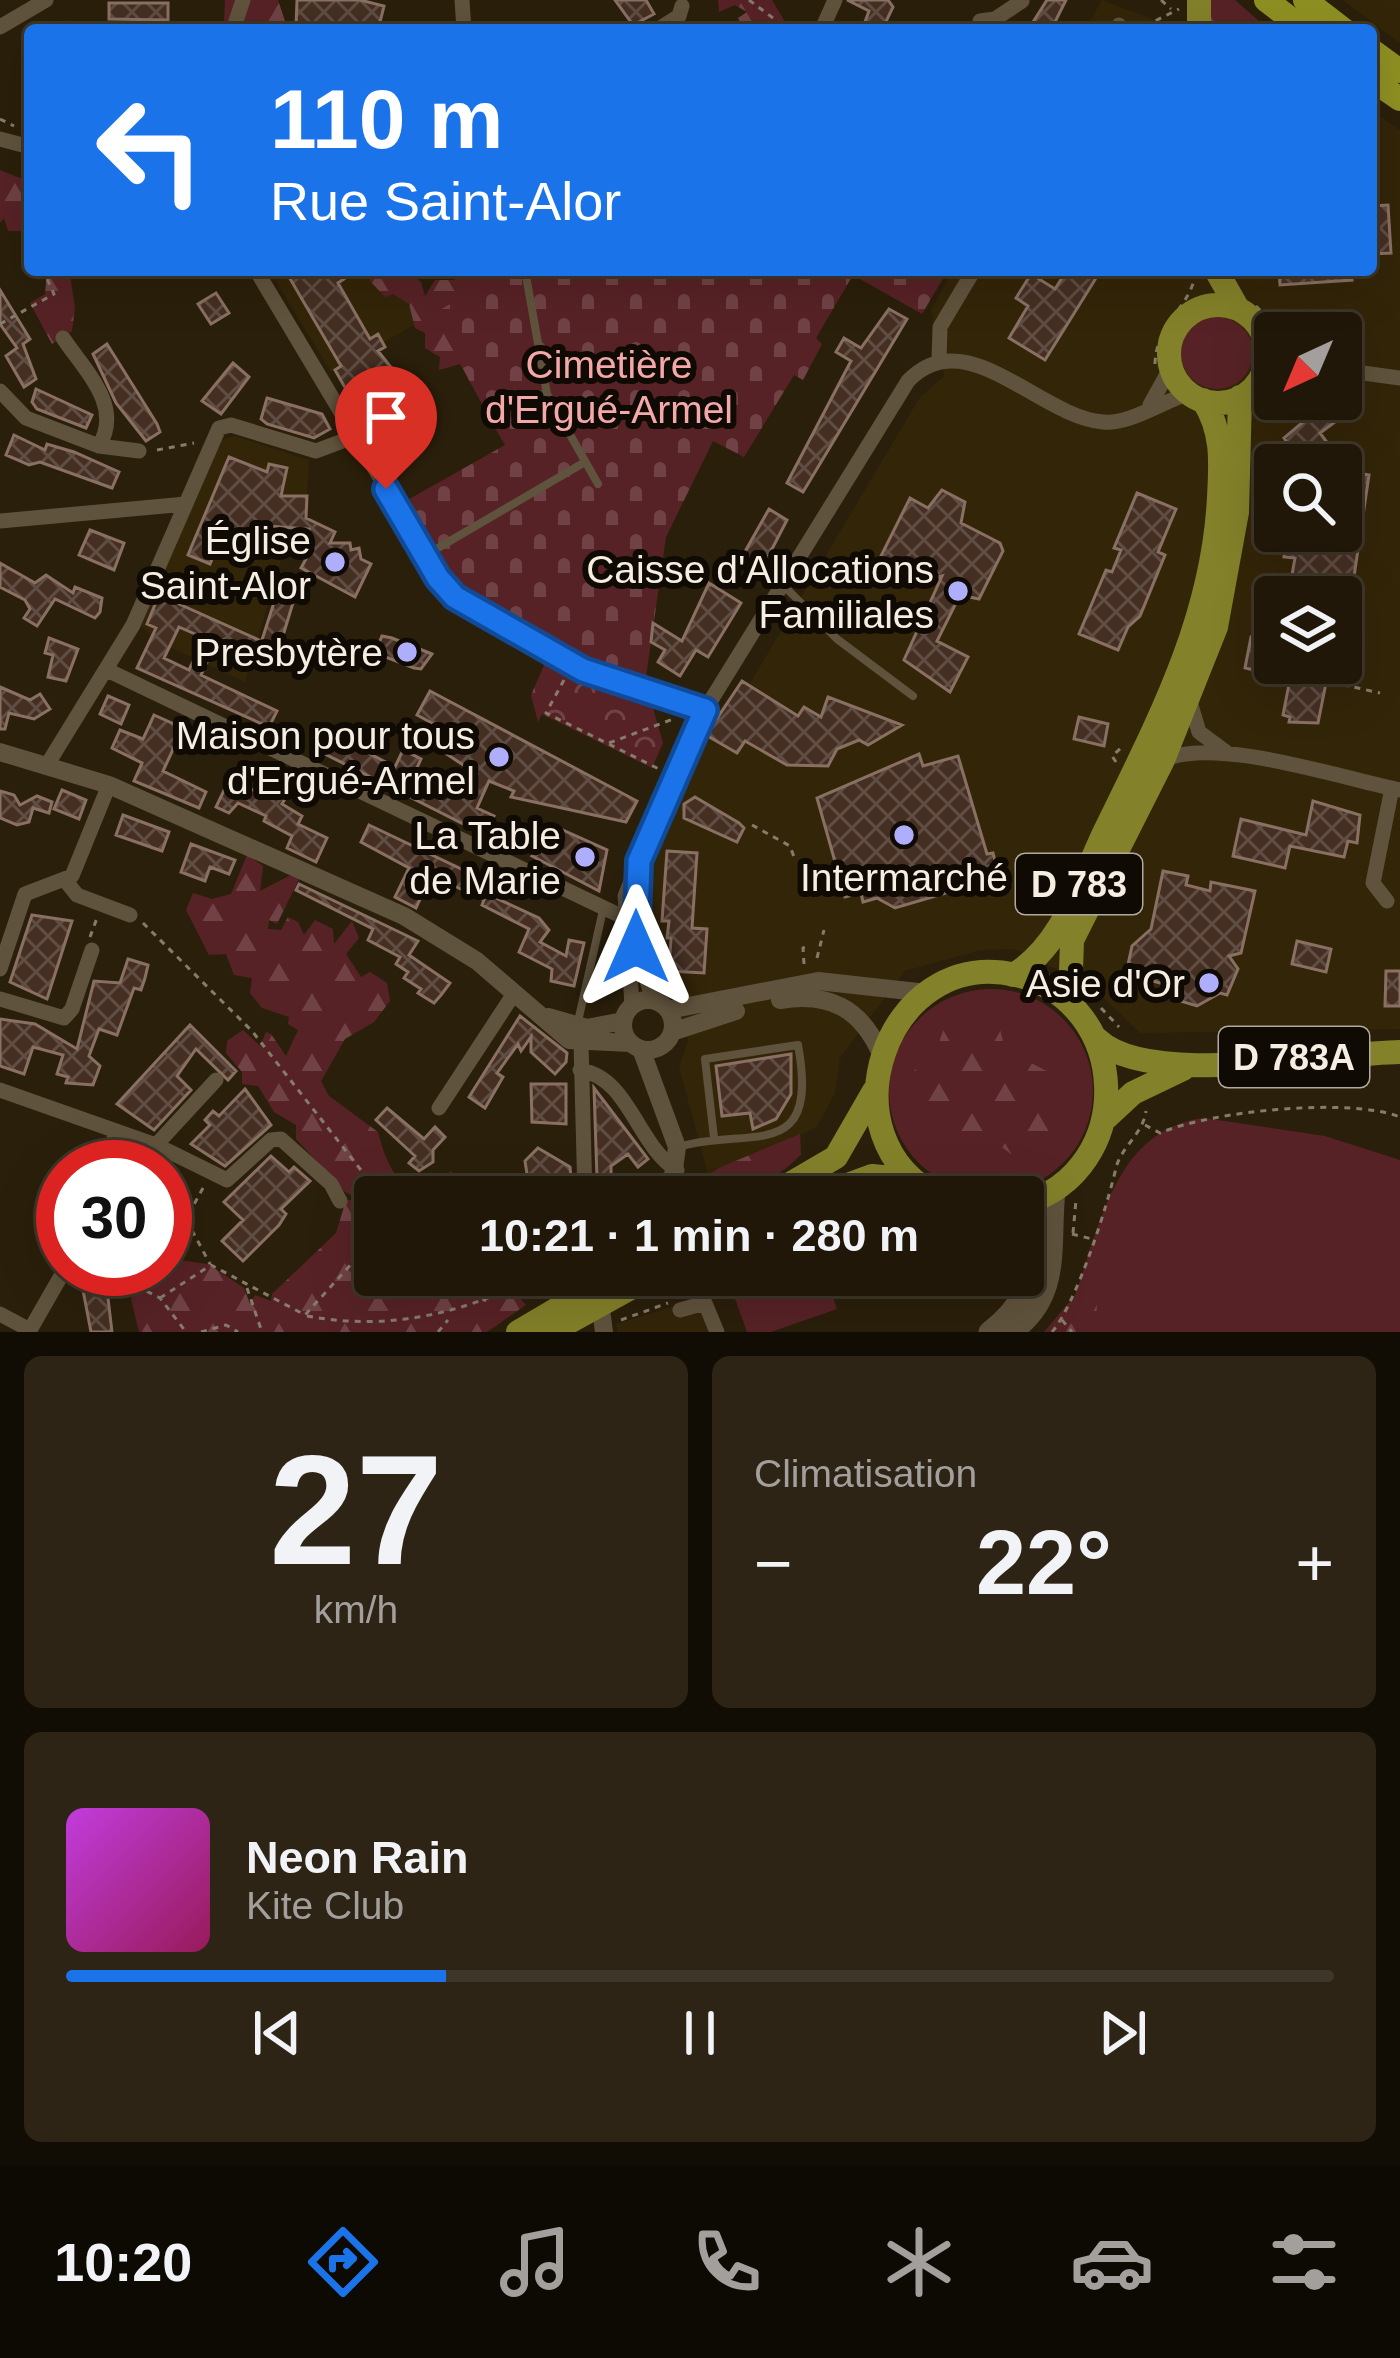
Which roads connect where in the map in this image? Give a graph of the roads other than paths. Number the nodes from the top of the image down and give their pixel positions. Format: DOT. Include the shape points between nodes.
graph roads {
  1 [pos="46,0"];
  2 [pos="1267,0"];
  3 [pos="1305,0"];
  4 [pos="1022,1"];
  5 [pos="684,2"];
  6 [pos="979,19"];
  7 [pos="663,24"];
  8 [pos="1297,24"];
  9 [pos="1336,24"];
  10 [pos="0,27"];
  11 [pos="260,276"];
  12 [pos="526,276"];
  13 [pos="970,276"];
  14 [pos="1211,276"];
  15 [pos="1218,276"];
  16 [pos="1238,309"];
  17 [pos="1195,310"];
  18 [pos="1254,326"];
  19 [pos="63,338"];
  20 [pos="939,360"];
  21 [pos="1163,371"];
  22 [pos="1362,373"];
  23 [pos="1400,378"];
  24 [pos="1254,386"];
  25 [pos="0,391"];
  26 [pos="1196,397"];
  27 [pos="1240,397"];
  28 [pos="1150,405"];
  29 [pos="356,436"];
  30 [pos="99,446"];
  31 [pos="139,452"];
  32 [pos="585,462"];
  33 [pos="598,484"];
  34 [pos="186,504"];
  35 [pos="0,521"];
  36 [pos="438,548"];
  37 [pos="784,586"];
  38 [pos="107,670"];
  39 [pos="655,695"];
  40 [pos="913,696"];
  41 [pos="1190,702"];
  42 [pos="705,710"];
  43 [pos="692,731"];
  44 [pos="0,739"];
  45 [pos="0,752"];
  46 [pos="1234,756"];
  47 [pos="49,760"];
  48 [pos="1163,760"];
  49 [pos="103,782"];
  50 [pos="1396,789"];
  51 [pos="65,880"];
  52 [pos="1387,901"];
  53 [pos="603,910"];
  54 [pos="130,915"];
  55 [pos="629,915"];
  56 [pos="92,950"];
  57 [pos="0,969"];
  58 [pos="1013,975"];
  59 [pos="515,992"];
  60 [pos="927,994"];
  61 [pos="0,1000"];
  62 [pos="1070,1003"];
  63 [pos="660,1005"];
  64 [pos="628,1012"];
  65 [pos="579,1035"];
  66 [pos="667,1039"];
  67 [pos="1096,1039"];
  68 [pos="636,1046"];
  69 [pos="1400,1052"];
  70 [pos="881,1054"];
  71 [pos="1188,1067"];
  72 [pos="580,1070"];
  73 [pos="216,1080"];
  74 [pos="875,1089"];
  75 [pos="0,1090"];
  76 [pos="439,1108"];
  77 [pos="1106,1118"];
  78 [pos="670,1124"];
  79 [pos="113,1132"];
  80 [pos="714,1138"];
  81 [pos="118,1140"];
  82 [pos="139,1140"];
  83 [pos="161,1140"];
  84 [pos="677,1148"];
  85 [pos="192,1163"];
  86 [pos="677,1170"];
  87 [pos="584,1176"];
  88 [pos="670,1176"];
  89 [pos="803,1176"];
  90 [pos="910,1176"];
  91 [pos="1055,1190"];
  92 [pos="1044,1195"];
  93 [pos="340,1199"];
  94 [pos="50,1296"];
  95 [pos="579,1296"];
  96 [pos="601,1296"];
  97 [pos="617,1296"];
  98 [pos="1021,1296"];
  99 [pos="686,1308"];
  100 [pos="0,1314"];
  101 [pos="607,1326"];
  102 [pos="30,1331"];
  103 [pos="518,1332"];
  104 [pos="551,1332"];
  105 [pos="717,1332"];
  106 [pos="988,1332"];
  107 [pos="1012,1332"];
  1 -- 10 [label="street"];
  2 -- 8 [label="highway"];
  3 -- 9 [label="highway"];
  4 -- 6 [label="street" via="995,19"];
  5 -- 7 [label="street"];
  11 -- 29 [label="street"];
  12 -- 32 [label="lane" via="547,394"];
  13 -- 20 [label="street" via="940,327"];
  14 -- 17 [label="main road"];
  15 -- 16 [label="main road"];
  16 -- 17 [label="main road"];
  16 -- 18 [label="main road"];
  17 -- 21 [label="main road" via="1173,334"];
  19 -- 30 [label="street" via="110,416"];
  20 -- 28 [label="street" via="981,366 1090,421 1122,421"];
  20 -- 37 [label="street" via="902,389"];
  21 -- 26 [label="main road"];
  21 -- 28 [label="street"];
  22 -- 23 [label="street"];
  24 -- 27 [label="main road"];
  25 -- 30 [label="street" via="26,418"];
  26 -- 27 [label="main road"];
  26 -- 28 [label="street"];
  26 -- 58 [label="main road, D 783" via="1217,427 1221,464 1197,629 1050,941"];
  27 -- 41 [label="main road, D 783" via="1228,569"];
  29 -- 34 [label="street" via="316,451 219,428"];
  29 -- 39 [label="street" via="449,592 573,665"];
  30 -- 31 [label="street"];
  32 -- 33 [label="lane"];
  32 -- 36 [label="lane"];
  34 -- 35 [label="street"];
  34 -- 38 [label="street"];
  37 -- 40 [label="lane"];
  37 -- 42 [label="street"];
  38 -- 47 [label="street"];
  38 -- 53 [label="street"];
  39 -- 42 [label="street"];
  39 -- 43 [label="street"];
  41 -- 46 [label="street" via="1199,732"];
  41 -- 48 [label="main road, D 783"];
  42 -- 43 [label="street"];
  43 -- 55 [label="street" via="638,868"];
  44 -- 47 [label="street"];
  45 -- 47 [label="street"];
  46 -- 48 [label="street"];
  46 -- 50 [label="street"];
  47 -- 49 [label="street"];
  48 -- 62 [label="main road, D 783" via="1072,940"];
  49 -- 51 [label="street" via="79,864"];
  49 -- 59 [label="street" via="404,916"];
  50 -- 52 [label="street" via="1373,883"];
  51 -- 54 [label="street" via="77,895"];
  51 -- 57 [label="street" via="26,893"];
  53 -- 55 [label="street"];
  53 -- 65 [label="lane"];
  55 -- 63 [label="street"];
  55 -- 64 [label="street"];
  56 -- 61 [label="street" via="64,1018"];
  58 -- 60 [label="main road" via="967,975"];
  58 -- 62 [label="main road"];
  59 -- 65 [label="street" via="560,1033"];
  59 -- 76 [label="street"];
  60 -- 63 [label="street" via="818,981"];
  60 -- 70 [label="main road" via="903,1014"];
  62 -- 67 [label="main road"];
  63 -- 64 [label="street"];
  63 -- 66 [label="street"];
  64 -- 65 [label="street"];
  64 -- 68 [label="street"];
  65 -- 68 [label="street"];
  65 -- 72 [label="street"];
  66 -- 68 [label="street"];
  66 -- 70 [label="street" via="770,1002 815,997 853,1012"];
  66 -- 78 [label="street"];
  67 -- 71 [label="main road, D 783A" via="1131,1060"];
  67 -- 77 [label="main road" via="1108,1078"];
  68 -- 78 [label="street"];
  69 -- 71 [label="main road, D 783A"];
  70 -- 74 [label="main road"];
  71 -- 77 [label="main road, D 783A" via="1133,1093"];
  72 -- 86 [label="street" via="601,1076 653,1153"];
  72 -- 87 [label="street"];
  73 -- 83 [label="street"];
  74 -- 89 [label="main road" via="836,1156"];
  74 -- 90 [label="main road" via="883,1140"];
  75 -- 79 [label="street"];
  77 -- 91 [label="main road" via="1084,1163"];
  78 -- 84 [label="street"];
  79 -- 81 [label="street"];
  79 -- 82 [label="street"];
  80 -- 80 [label="lane" via="754,1142 788,1124 803,1091 799,1046 705,1059"];
  80 -- 84 [label="lane"];
  84 -- 86 [label="street"];
  85 -- 93 [label="street" via="230,1180 277,1138"];
  86 -- 88 [label="street"];
  91 -- 92 [label="main road"];
  91 -- 107 [label="main road" via="1048,1291"];
  94 -- 102 [label="street"];
  95 -- 103 [label="main road"];
  96 -- 101 [label="street"];
  97 -- 104 [label="main road"];
  98 -- 106 [label="main road"];
  99 -- 105 [label="street" via="708,1305"];
  100 -- 102 [label="street"];
}
